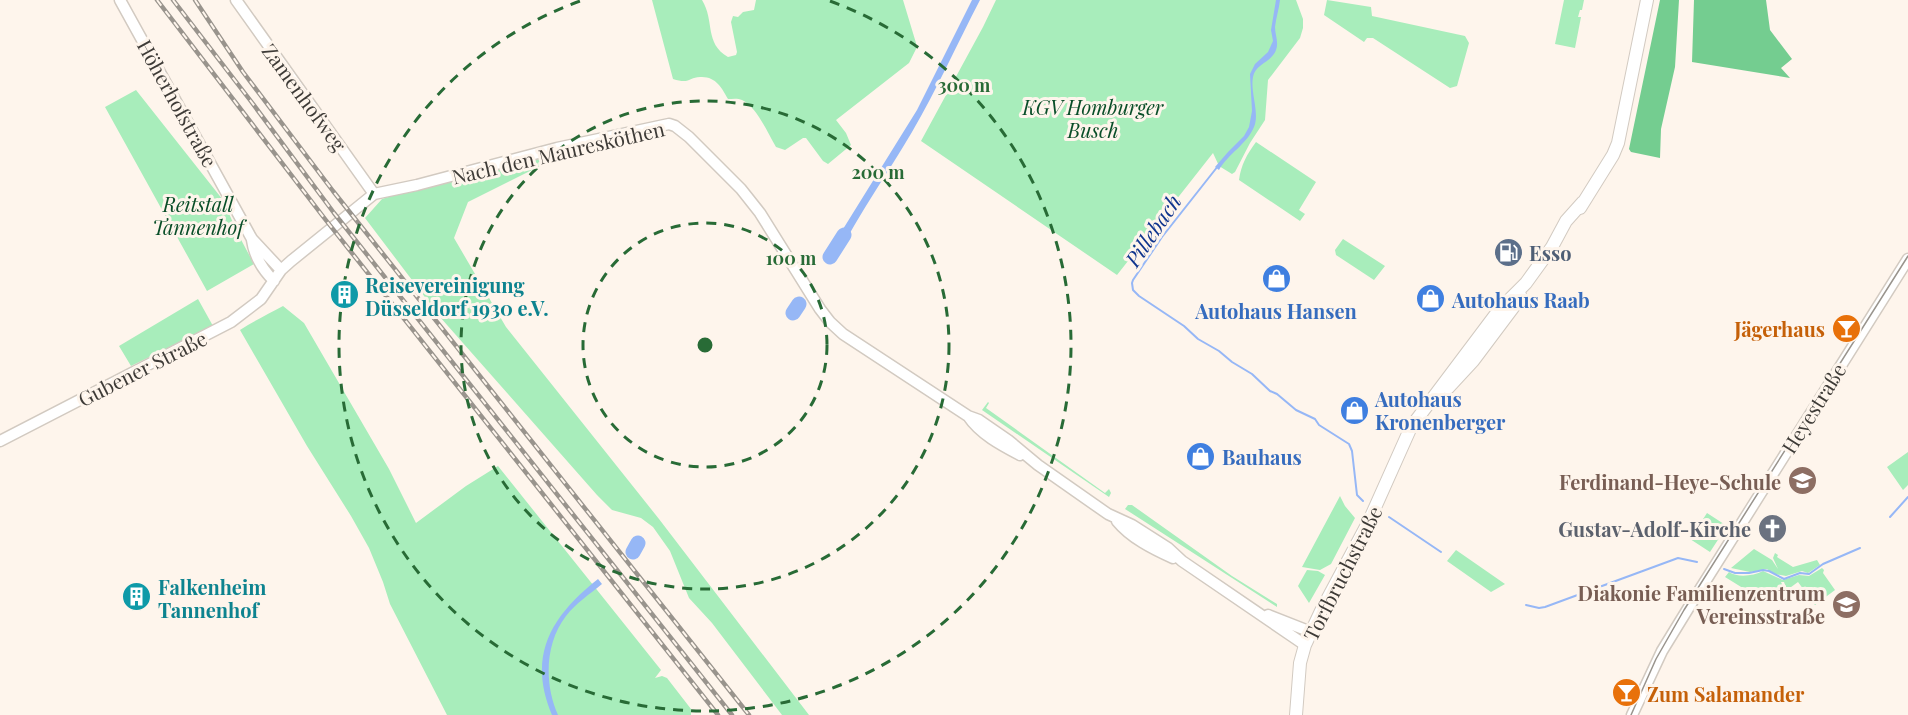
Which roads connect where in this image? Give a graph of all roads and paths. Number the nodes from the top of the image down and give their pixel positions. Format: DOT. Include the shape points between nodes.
graph roads {
  1 [pos="120,0"];
  2 [pos="237,0"];
  3 [pos="1647,0"];
  4 [pos="374,194"];
  5 [pos="252,239"];
  6 [pos="1908,259"];
  7 [pos="281,270"];
  8 [pos="274,281"];
  9 [pos="1526,283"];
  10 [pos="1515,305"];
  11 [pos="1465,355"];
  12 [pos="1447,390"];
  13 [pos="0,441"];
  14 [pos="1393,468"];
  15 [pos="1259,612"];
  16 [pos="1311,632"];
  17 [pos="1305,645"];
  18 [pos="1296,715"];
  19 [pos="1632,715"];
  1 -- 5 [label="street, Höherhofstraße"];
  2 -- 4 [label="street, Zamenhofweg"];
  3 -- 9 [label="main road, Torfbruchstraße" via="1613,155 1572,225"];
  4 -- 7 [label="street, Nach den Mauresköthen"];
  4 -- 15 [label="street, Nach den Mauresköthen" via="662,124 675,126 741,189 820,309 843,334 979,420 1115,518 1168,548"];
  5 -- 7 [label="street, Höherhofstraße"];
  5 -- 8 [label="street, Höherhofstraße" via="253,249"];
  6 -- 19 [label="street, Heyestraße" via="1683,616"];
  7 -- 8 [label="street, Nach den Mauresköthen"];
  8 -- 13 [label="street, Gubener Straße" via="261,299 231,322"];
  9 -- 10 [label="main road, Torfbruchstraße"];
  9 -- 11 [label="main road, Torfbruchstraße" via="1499,310"];
  10 -- 11 [label="main road" via="1502,313 1476,348"];
  10 -- 12 [label="main road, Torfbruchstraße"];
  11 -- 12 [label="main road"];
  11 -- 14 [label="main road, Torfbruchstraße" via="1411,427"];
  12 -- 14 [label="main road, Torfbruchstraße"];
  14 -- 16 [label="main road, Torfbruchstraße"];
  15 -- 16 [label="street, Nach den Mauresköthen"];
  15 -- 17 [label="street, Nach den Mauresköthen"];
  16 -- 17 [label="main road, Torfbruchstraße"];
  17 -- 18 [label="main road, Torfbruchstraße"];
}
